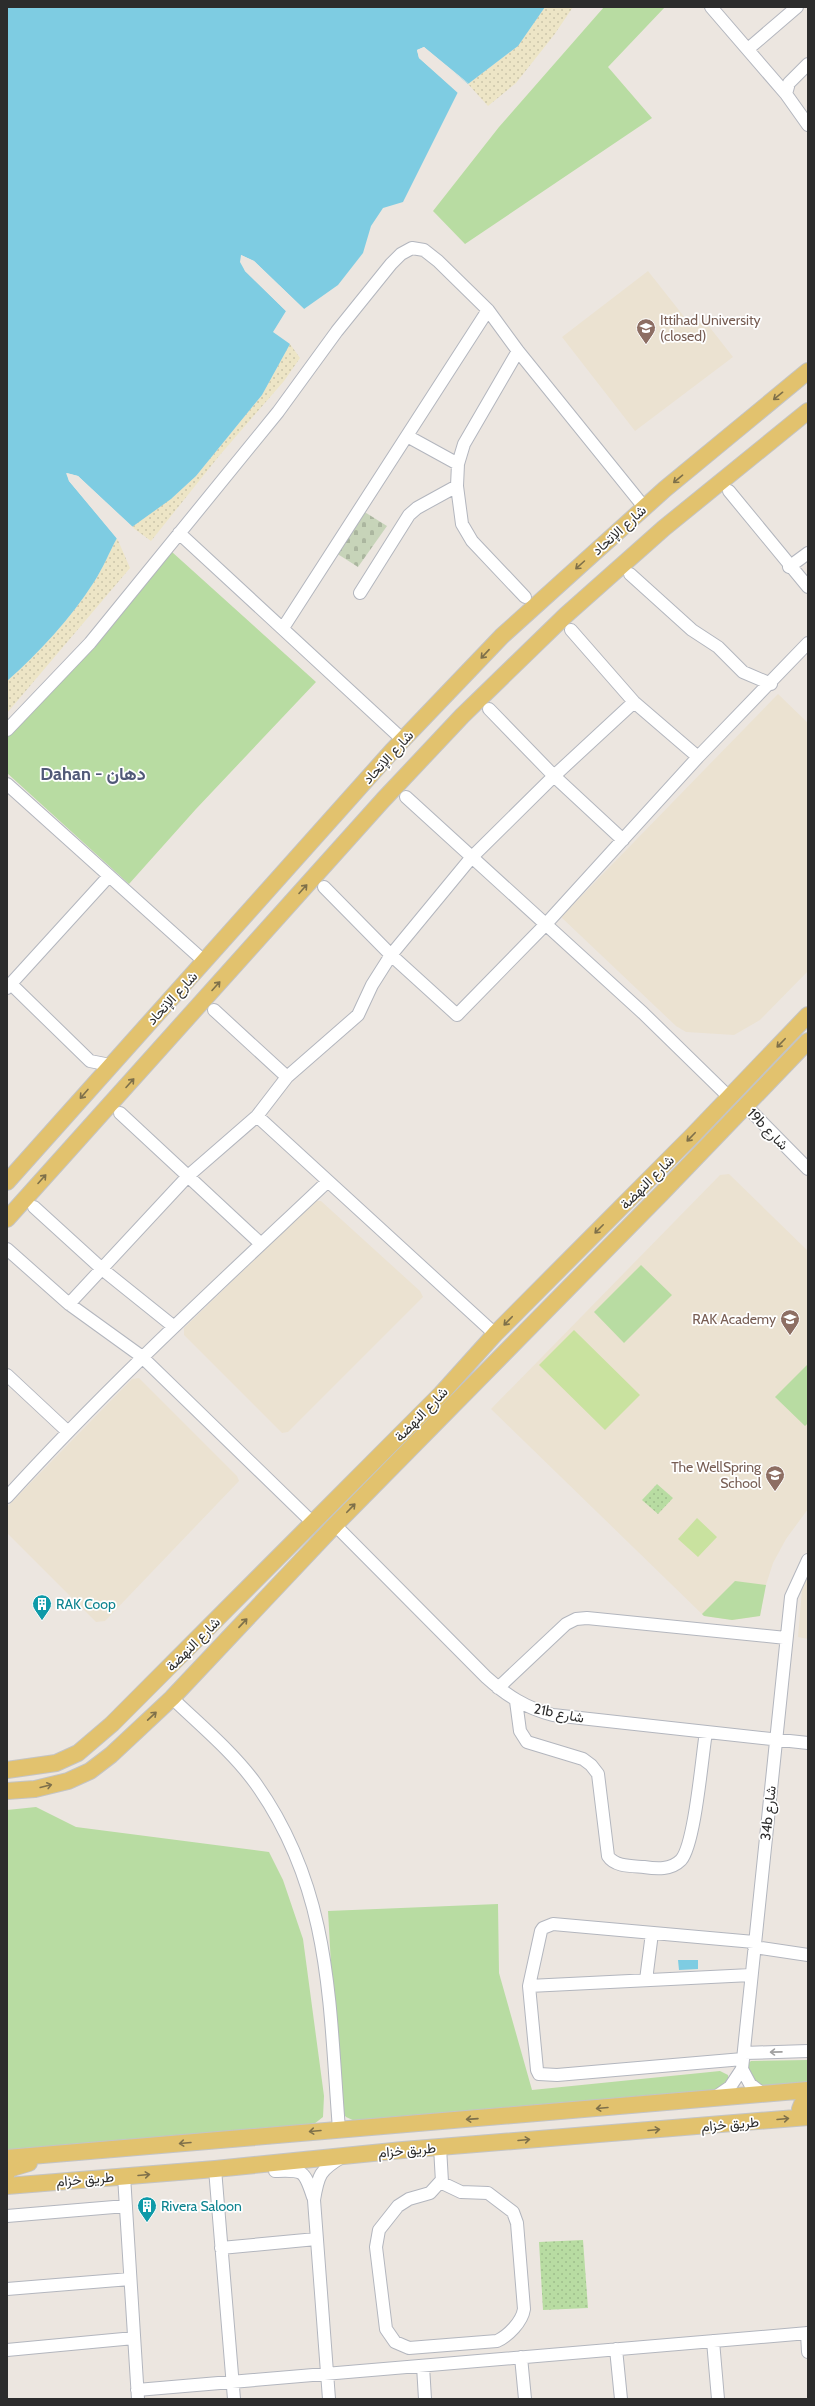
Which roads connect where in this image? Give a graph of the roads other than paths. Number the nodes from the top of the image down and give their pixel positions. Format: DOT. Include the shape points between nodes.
graph roads {
  1 [pos="711,7"];
  2 [pos="797,7"];
  3 [pos="748,49"];
  4 [pos="808,64"];
  5 [pos="786,94"];
  6 [pos="808,125"];
  7 [pos="488,310"];
  8 [pos="518,351"];
  9 [pos="808,371"];
  10 [pos="808,411"];
  11 [pos="407,436"];
  12 [pos="458,464"];
  13 [pos="457,486"];
  14 [pos="729,491"];
  15 [pos="644,508"];
  16 [pos="179,533"];
  17 [pos="808,553"];
  18 [pos="789,567"];
  19 [pos="630,574"];
  20 [pos="808,587"];
  21 [pos="360,594"];
  22 [pos="524,597"];
  23 [pos="282,628"];
  24 [pos="572,630"];
  25 [pos="808,643"];
  26 [pos="771,684"];
  27 [pos="634,702"];
  28 [pos="489,709"];
  29 [pos="7,730"];
  30 [pos="403,740"];
  31 [pos="698,756"];
  32 [pos="554,776"];
  33 [pos="7,784"];
  34 [pos="406,797"];
  35 [pos="623,840"];
  36 [pos="471,858"];
  37 [pos="109,876"];
  38 [pos="324,886"];
  39 [pos="546,924"];
  40 [pos="391,955"];
  41 [pos="204,962"];
  42 [pos="9,983"];
  43 [pos="214,1010"];
  44 [pos="808,1015"];
  45 [pos="808,1041"];
  46 [pos="110,1066"];
  47 [pos="287,1078"];
  48 [pos="729,1097"];
  49 [pos="745,1105"];
  50 [pos="120,1113"];
  51 [pos="257,1116"];
  52 [pos="780,1142"];
  53 [pos="808,1169"];
  54 [pos="188,1176"];
  55 [pos="808,1178"];
  56 [pos="7,1182"];
  57 [pos="327,1182"];
  58 [pos="37,1203"];
  59 [pos="12,1213"];
  60 [pos="261,1244"];
  61 [pos="7,1249"];
  62 [pos="102,1269"];
  63 [pos="69,1304"];
  64 [pos="173,1326"];
  65 [pos="495,1334"];
  66 [pos="141,1356"];
  67 [pos="7,1375"];
  68 [pos="442,1394"];
  69 [pos="67,1431"];
  70 [pos="422,1435"];
  71 [pos="7,1497"];
  72 [pos="313,1523"];
  73 [pos="334,1525"];
  74 [pos="808,1560"];
  75 [pos="786,1638"];
  76 [pos="498,1688"];
  77 [pos="172,1698"];
  78 [pos="516,1701"];
  79 [pos="706,1732"];
  80 [pos="777,1739"];
  81 [pos="808,1743"];
  82 [pos="7,1770"];
  83 [pos="7,1792"];
  84 [pos="652,1932"];
  85 [pos="754,1944"];
  86 [pos="808,1955"];
  87 [pos="751,1974"];
  88 [pos="646,1980"];
  89 [pos="529,1986"];
  90 [pos="808,2051"];
  91 [pos="743,2060"];
  92 [pos="808,2090"];
  93 [pos="763,2094"];
  94 [pos="712,2099"];
  95 [pos="807,2112"];
  96 [pos="503,2117"];
  97 [pos="339,2129"];
  98 [pos="440,2147"];
  99 [pos="403,2150"];
  100 [pos="64,2154"];
  101 [pos="344,2156"];
  102 [pos="7,2158"];
  103 [pos="248,2165"];
  104 [pos="215,2169"];
  105 [pos="124,2176"];
  106 [pos="9,2181"];
  107 [pos="442,2182"];
  108 [pos="314,2200"];
  109 [pos="126,2206"];
  110 [pos="7,2216"];
  111 [pos="316,2239"];
  112 [pos="221,2248"];
  113 [pos="130,2278"];
  114 [pos="7,2289"];
  115 [pos="807,2333"];
  116 [pos="134,2338"];
  117 [pos="713,2341"];
  118 [pos="616,2349"];
  119 [pos="7,2350"];
  120 [pos="808,2352"];
  121 [pos="521,2357"];
  122 [pos="423,2366"];
  123 [pos="327,2374"];
  124 [pos="232,2382"];
  125 [pos="138,2395"];
  126 [pos="234,2399"];
  127 [pos="329,2399"];
  128 [pos="425,2399"];
  129 [pos="525,2399"];
  130 [pos="620,2399"];
  131 [pos="718,2399"];
  1 -- 3 [label="street"];
  2 -- 3 [label="street"];
  3 -- 5 [label="street"];
  4 -- 5 [label="street" via="789,83"];
  5 -- 6 [label="street"];
  7 -- 8 [label="street"];
  7 -- 11 [label="street"];
  7 -- 16 [label="street" via="424,250 412,248 400,254 337,331 278,412"];
  8 -- 12 [label="street" via="464,444"];
  8 -- 15 [label="street"];
  9 -- 15 [label="main road, شارع الإتحاد, one-way"];
  59 -- 10 [label="main road, شارع الإتحاد, one-way" via="383,800 462,716 566,615 664,528"];
  11 -- 12 [label="street"];
  11 -- 23 [label="street"];
  12 -- 13 [label="street"];
  13 -- 21 [label="street" via="417,508 409,516"];
  13 -- 22 [label="street" via="462,524 472,541"];
  14 -- 18 [label="street"];
  15 -- 30 [label="main road, شارع الإتحاد, one-way" via="502,636"];
  16 -- 23 [label="street"];
  16 -- 29 [label="street" via="90,643"];
  17 -- 18 [label="street"];
  18 -- 20 [label="street"];
  19 -- 26 [label="street" via="692,630 718,647 743,672"];
  23 -- 30 [label="street"];
  24 -- 27 [label="street"];
  25 -- 26 [label="street"];
  26 -- 31 [label="street"];
  27 -- 31 [label="street"];
  27 -- 32 [label="street"];
  28 -- 32 [label="street"];
  30 -- 41 [label="main road, شارع الإتحاد"];
  31 -- 35 [label="street"];
  32 -- 35 [label="street"];
  32 -- 36 [label="street"];
  33 -- 37 [label="street"];
  34 -- 36 [label="street"];
  35 -- 39 [label="street"];
  36 -- 39 [label="street"];
  36 -- 40 [label="street"];
  37 -- 41 [label="street"];
  37 -- 42 [label="street"];
  38 -- 40 [label="street"];
  39 -- 40 [label="street" via="457,1015"];
  39 -- 48 [label="street"];
  40 -- 47 [label="street" via="372,985 358,1015"];
  41 -- 46 [label="main road, شارع الإتحاد"];
  42 -- 46 [label="street" via="90,1061"];
  43 -- 47 [label="street"];
  44 -- 48 [label="main road, شارع النهضة, one-way"];
  45 -- 49 [label="main road, شارع النهضة"];
  46 -- 56 [label="main road, شارع الإتحاد, one-way"];
  47 -- 51 [label="street"];
  48 -- 65 [label="main road, شارع النهضة, one-way"];
  49 -- 52 [label="street, 19b شارع"];
  49 -- 70 [label="main road, شارع النهضة" via="662,1193"];
  50 -- 54 [label="street"];
  51 -- 54 [label="street"];
  51 -- 57 [label="street"];
  52 -- 53 [label="street, 19b شارع"];
  52 -- 55 [label="street" via="782,1153"];
  54 -- 60 [label="street"];
  54 -- 62 [label="street"];
  57 -- 60 [label="street"];
  57 -- 65 [label="street"];
  58 -- 59 [label="main road"];
  58 -- 62 [label="street"];
  60 -- 64 [label="street"];
  61 -- 63 [label="street"];
  62 -- 63 [label="street"];
  62 -- 64 [label="street"];
  63 -- 66 [label="street"];
  64 -- 66 [label="street"];
  65 -- 68 [label="main road, شارع النهضة"];
  66 -- 69 [label="street"];
  66 -- 72 [label="street"];
  67 -- 69 [label="street"];
  68 -- 70 [label="main road" via="413,1427 414,1432"];
  68 -- 72 [label="main road, شارع النهضة"];
  69 -- 71 [label="street"];
  73 -- 70 [label="main road, شارع النهضة, one-way"];
  72 -- 82 [label="main road, شارع النهضة" via="112,1724 78,1753 56,1762"];
  73 -- 76 [label="street, 21b شارع"];
  77 -- 73 [label="main road, شارع النهضة, one-way"];
  74 -- 75 [label="street, 34b شارع" via="791,1597"];
  75 -- 76 [label="street" via="576,1619 566,1624"];
  75 -- 80 [label="street, 34b شارع"];
  76 -- 78 [label="street, 21b شارع"];
  83 -- 77 [label="main road, شارع النهضة, one-way" via="35,1789 68,1781 90,1771 111,1755"];
  77 -- 97 [label="street" via="226,1749 256,1784 282,1826 304,1873 317,1915 326,1970"];
  78 -- 79 [label="street, 21b شارع" via="553,1715"];
  78 -- 79 [label="street" via="520,1731 527,1742 583,1759 592,1765 598,1774 608,1856 618,1864 659,1869 668,1868 681,1860 690,1841"];
  79 -- 80 [label="street, 21b شارع"];
  80 -- 81 [label="street, 21b شارع"];
  80 -- 85 [label="street, 34b شارع"];
  84 -- 85 [label="street"];
  84 -- 88 [label="street"];
  84 -- 89 [label="street" via="548,1925 541,1931"];
  85 -- 86 [label="street"];
  85 -- 87 [label="street, 34b شارع"];
  87 -- 88 [label="street"];
  87 -- 91 [label="street, 34b شارع"];
  88 -- 89 [label="street"];
  89 -- 91 [label="street" via="539,2074 558,2075"];
  90 -- 91 [label="street, one-way"];
  91 -- 93 [label="street" via="750,2084"];
  91 -- 94 [label="street, 34b شارع" via="730,2087"];
  92 -- 93 [label="main road, طريق خزام"];
  93 -- 94 [label="main road, طريق خزام"];
  94 -- 96 [label="main road, طريق خزام, one-way"];
  98 -- 95 [label="main road, طريق خزام, one-way"];
  96 -- 97 [label="main road, طريق خزام, one-way"];
  96 -- 99 [label="main road" via="503,2128 498,2132 420,2140"];
  97 -- 100 [label="main road, طريق خزام, one-way"];
  98 -- 99 [label="main road, طريق خزام"];
  98 -- 107 [label="street"];
  99 -- 101 [label="main road, طريق خزام"];
  100 -- 102 [label="main road, طريق خزام"];
  100 -- 106 [label="main road" via="10,2169"];
  101 -- 103 [label="main road, طريق خزام"];
  101 -- 108 [label="street" via="321,2171"];
  103 -- 104 [label="main road, طريق خزام"];
  103 -- 108 [label="street" via="268,2171 297,2170 308,2178"];
  105 -- 104 [label="main road, طريق خزام, one-way"];
  104 -- 112 [label="street"];
  105 -- 106 [label="main road, طريق خزام"];
  105 -- 109 [label="street"];
  107 -- 107 [label="street" via="430,2193 409,2199 398,2206 384,2220 377,2236 384,2324 391,2338 404,2346 496,2341 507,2335 523,2313 517,2223 513,2212 488,2193 461,2192"];
  108 -- 111 [label="street"];
  109 -- 110 [label="street"];
  109 -- 113 [label="street"];
  111 -- 112 [label="street"];
  111 -- 123 [label="street"];
  112 -- 124 [label="street"];
  113 -- 114 [label="street"];
  113 -- 116 [label="street"];
  115 -- 117 [label="street"];
  115 -- 120 [label="street"];
  116 -- 119 [label="street"];
  116 -- 125 [label="street"];
  117 -- 118 [label="street"];
  117 -- 131 [label="street"];
  118 -- 121 [label="street"];
  118 -- 130 [label="street"];
  121 -- 122 [label="street"];
  121 -- 129 [label="street"];
  122 -- 123 [label="street"];
  122 -- 128 [label="street"];
  123 -- 124 [label="street"];
  123 -- 127 [label="street"];
  124 -- 125 [label="street"];
  124 -- 126 [label="street"];
}
